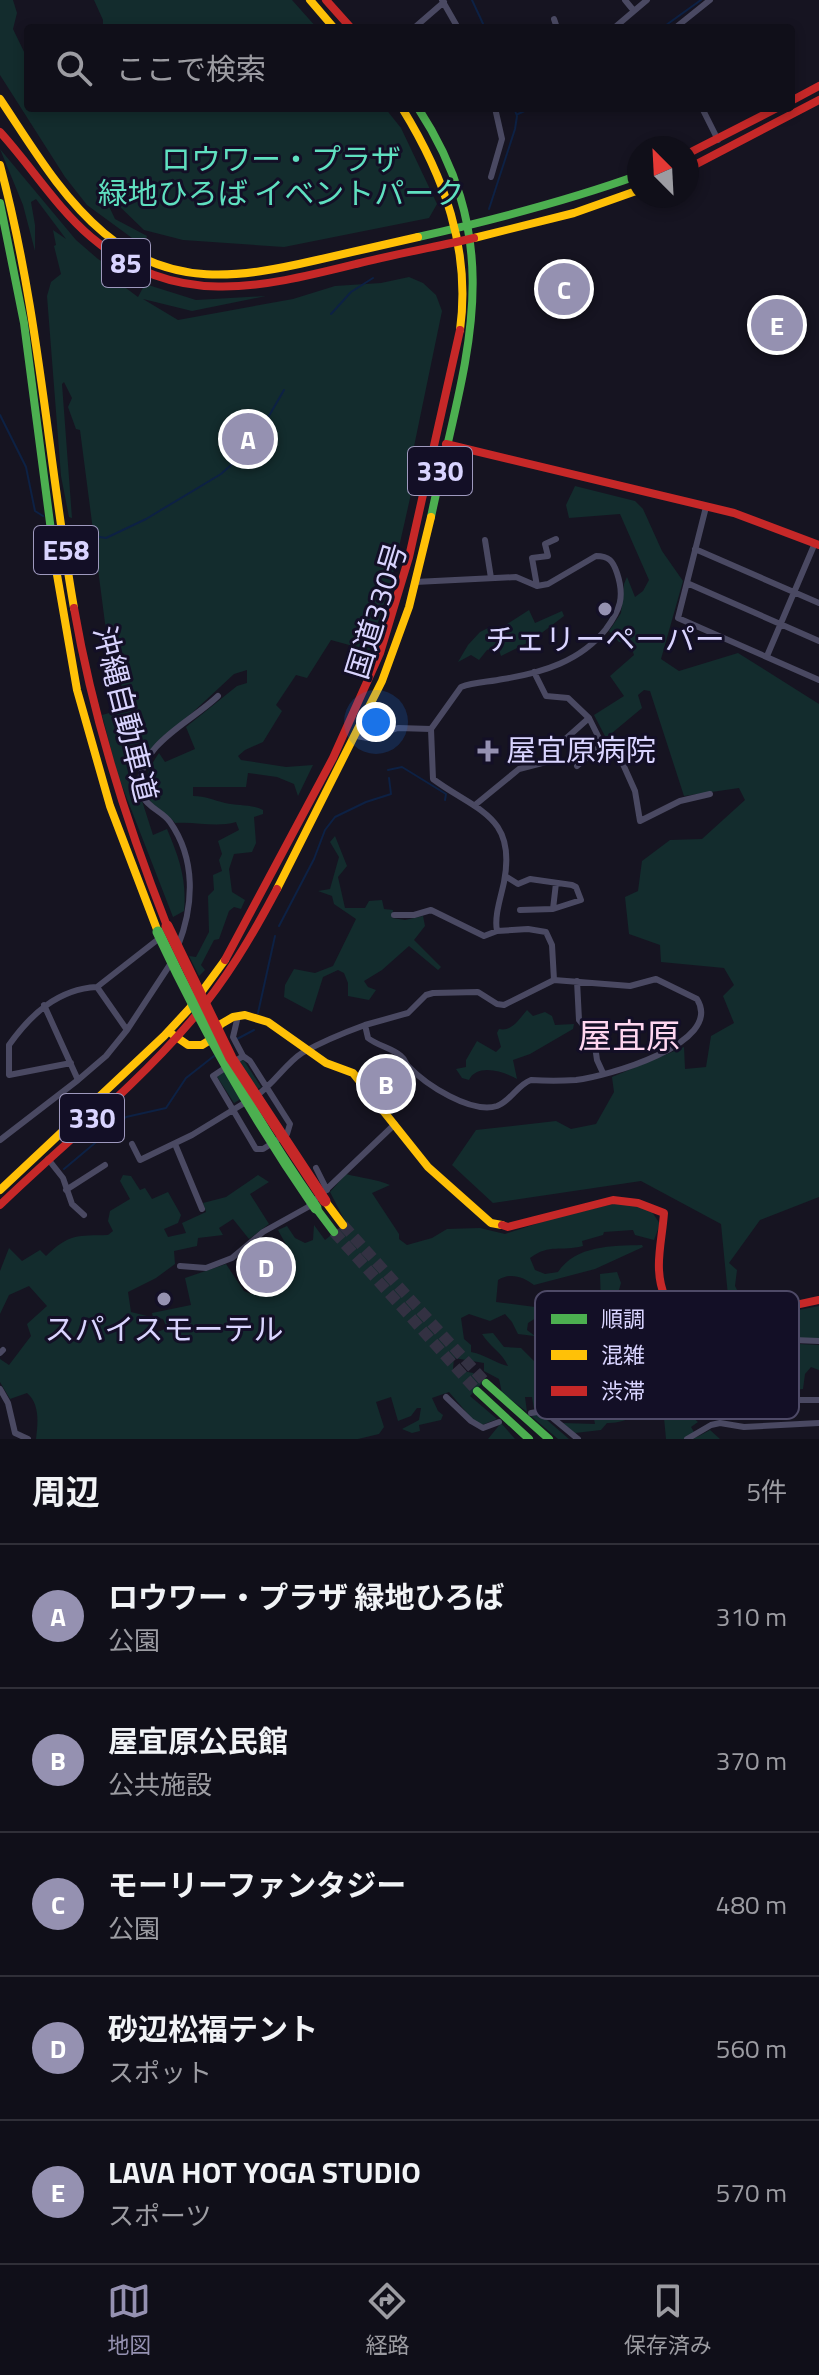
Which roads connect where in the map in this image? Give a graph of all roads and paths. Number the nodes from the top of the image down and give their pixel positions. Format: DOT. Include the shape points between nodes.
graph roads {
  1 [pos="310,0"];
  2 [pos="326,0"];
  3 [pos="625,0"];
  4 [pos="647,0"];
  5 [pos="710,0"];
  6 [pos="443,1"];
  7 [pos="634,11"];
  8 [pos="554,19"];
  9 [pos="331,24"];
  10 [pos="347,24"];
  11 [pos="418,24"];
  12 [pos="456,24"];
  13 [pos="556,24"];
  14 [pos="619,24"];
  15 [pos="680,24"];
  16 [pos="819,86"];
  17 [pos="0,99"];
  18 [pos="795,99"];
  19 [pos="819,100"];
  20 [pos="404,112"];
  21 [pos="420,112"];
  22 [pos="496,112"];
  23 [pos="704,112"];
  24 [pos="770,112"];
  25 [pos="0,132"];
  26 [pos="718,140"];
  27 [pos="699,149"];
  28 [pos="699,163"];
  29 [pos="0,165"];
  30 [pos="491,177"];
  31 [pos="627,179"];
  32 [pos="627,194"];
  33 [pos="0,203"];
  34 [pos="469,226"];
  35 [pos="455,229"];
  36 [pos="471,239"];
  37 [pos="458,242"];
  38 [pos="446,444"];
  39 [pos="706,507"];
  40 [pos="556,539"];
  41 [pos="485,540"];
  42 [pos="817,544"];
  43 [pos="695,549"];
  44 [pos="491,578"];
  45 [pos="415,582"];
  46 [pos="687,583"];
  47 [pos="537,586"];
  48 [pos="795,591"];
  49 [pos="819,603"];
  50 [pos="781,624"];
  51 [pos="819,641"];
  52 [pos="767,656"];
  53 [pos="534,672"];
  54 [pos="819,680"];
  55 [pos="218,696"];
  56 [pos="589,718"];
  57 [pos="431,729"];
  58 [pos="351,733"];
  59 [pos="604,743"];
  60 [pos="577,766"];
  61 [pos="710,794"];
  62 [pos="475,805"];
  63 [pos="505,876"];
  64 [pos="556,883"];
  65 [pos="553,909"];
  66 [pos="520,910"];
  67 [pos="394,915"];
  68 [pos="187,919"];
  69 [pos="162,929"];
  70 [pos="497,931"];
  71 [pos="554,980"];
  72 [pos="577,981"];
  73 [pos="97,987"];
  74 [pos="44,1005"];
  75 [pos="238,1016"];
  76 [pos="365,1025"];
  77 [pos="127,1030"];
  78 [pos="173,1034"];
  79 [pos="308,1052"];
  80 [pos="243,1056"];
  81 [pos="71,1063"];
  82 [pos="603,1073"];
  83 [pos="78,1080"];
  84 [pos="269,1088"];
  85 [pos="232,1111"];
  86 [pos="395,1124"];
  87 [pos="0,1140"];
  88 [pos="132,1144"];
  89 [pos="175,1144"];
  90 [pos="48,1159"];
  91 [pos="105,1165"];
  92 [pos="316,1168"];
  93 [pos="0,1190"];
  94 [pos="66,1190"];
  95 [pos="323,1200"];
  96 [pos="0,1205"];
  97 [pos="202,1209"];
  98 [pos="84,1215"];
  99 [pos="339,1229"];
  100 [pos="180,1266"];
  101 [pos="662,1291"];
  102 [pos="819,1300"];
  103 [pos="799,1304"];
  104 [pos="799,1340"];
  105 [pos="819,1341"];
  106 [pos="0,1389"];
  107 [pos="446,1397"];
  108 [pos="535,1412"];
  109 [pos="531,1413"];
  110 [pos="554,1419"];
  111 [pos="499,1422"];
  112 [pos="819,1423"];
  113 [pos="28,1439"];
  114 [pos="529,1439"];
  115 [pos="549,1439"];
  116 [pos="578,1439"];
  117 [pos="687,1439"];
  1 -- 9 [label="main road"];
  2 -- 10 [label="main road"];
  3 -- 7 [label="street"];
  4 -- 7 [label="street"];
  5 -- 15 [label="street"];
  6 -- 11 [label="street"];
  6 -- 12 [label="street"];
  7 -- 14 [label="street"];
  8 -- 13 [label="street"];
  16 -- 18 [label="main road"];
  17 -- 35 [label="main road, 85" via="86,219 122,247 175,270 249,275"];
  19 -- 28 [label="main road"];
  20 -- 35 [label="main road, 国道330号 / 330" via="433,160"];
  21 -- 34 [label="main road, 国道330号 / 330" via="445,156"];
  22 -- 30 [label="street" via="502,139"];
  23 -- 26 [label="street"];
  24 -- 26 [label="main road"];
  25 -- 37 [label="main road, 85" via="86,235 134,267 181,284 268,284"];
  26 -- 27 [label="main road"];
  29 -- 69 [label="main road, 沖縄自動車道 / E58" via="26,263 69,574 90,686"];
  31 -- 34 [label="main road, 85"];
  32 -- 36 [label="main road, 85"];
  33 -- 69 [label="main road, 沖縄自動車道 / E58" via="15,266 77,690 110,806"];
  34 -- 35 [label="main road, 85"];
  34 -- 36 [label="main road, 国道330号 / 330"];
  35 -- 37 [label="main road, 国道330号 / 330"];
  36 -- 37 [label="main road, 85"];
  36 -- 38 [label="main road, 国道330号 / 330" via="473,316"];
  37 -- 58 [label="main road, 国道330号 / 330" via="462,315 409,553 382,650"];
  38 -- 39 [label="main road"];
  38 -- 45 [label="main road, 国道330号 / 330"];
  39 -- 42 [label="main road"];
  39 -- 43 [label="street"];
  40 -- 47 [label="street" via="545,544 548,556 530,554"];
  41 -- 44 [label="street"];
  42 -- 48 [label="street"];
  43 -- 46 [label="street"];
  43 -- 48 [label="street"];
  44 -- 45 [label="street"];
  44 -- 47 [label="street" via="516,577"];
  45 -- 58 [label="main road, 国道330号 / 330" via="388,668"];
  46 -- 50 [label="street"];
  46 -- 52 [label="street" via="678,618"];
  47 -- 53 [label="street" via="605,556 618,575 622,604 583,653"];
  48 -- 49 [label="street"];
  48 -- 50 [label="street"];
  50 -- 51 [label="street"];
  50 -- 52 [label="street"];
  52 -- 54 [label="street"];
  53 -- 56 [label="street" via="546,696 568,698"];
  53 -- 57 [label="street" via="461,687"];
  55 -- 68 [label="street" via="156,747 140,776 143,798 172,825 186,856 191,895"];
  56 -- 59 [label="street"];
  56 -- 62 [label="street" via="546,762 519,769"];
  57 -- 58 [label="street" via="398,728 368,738"];
  57 -- 62 [label="street" via="433,779"];
  58 -- 78 [label="main road, 国道330号 / 330" via="228,954"];
  59 -- 60 [label="street"];
  59 -- 61 [label="street" via="618,753 635,791 640,821 680,801"];
  62 -- 63 [label="street" via="492,818 505,844"];
  63 -- 64 [label="street" via="518,884 530,879"];
  63 -- 70 [label="street"];
  64 -- 65 [label="street"];
  64 -- 65 [label="street" via="576,887 581,900"];
  65 -- 66 [label="street"];
  67 -- 70 [label="street" via="431,910 484,936"];
  68 -- 73 [label="street"];
  68 -- 77 [label="street" via="167,973"];
  69 -- 95 [label="main road, 沖縄自動車道 / E58, bridge" via="231,1058"];
  70 -- 71 [label="street" via="546,932"];
  71 -- 72 [label="street"];
  71 -- 76 [label="street" via="504,1005 478,992 433,993 408,1013"];
  72 -- 82 [label="street" via="579,1020 594,1039"];
  72 -- 82 [label="street" via="630,986 656,979 700,1005 694,1030 679,1045"];
  73 -- 74 [label="street" via="68,992"];
  73 -- 77 [label="street"];
  74 -- 81 [label="street"];
  74 -- 81 [label="street" via="9,1045 8,1074"];
  75 -- 78 [label="main road" via="221,1024 202,1045 188,1045"];
  75 -- 79 [label="main road" via="268,1022"];
  75 -- 80 [label="street" via="233,1037"];
  76 -- 79 [label="street"];
  76 -- 82 [label="street" via="368,1038 401,1055 421,1076 470,1106 496,1106 531,1080 578,1080"];
  77 -- 83 [label="street"];
  78 -- 90 [label="main road, 国道330号 / 330"];
  78 -- 93 [label="main road, 国道330号 / 330"];
  79 -- 84 [label="street"];
  79 -- 86 [label="main road" via="353,1073"];
  80 -- 84 [label="street"];
  80 -- 85 [label="street" via="213,1076"];
  81 -- 83 [label="street"];
  83 -- 87 [label="street"];
  84 -- 85 [label="street"];
  84 -- 85 [label="street" via="290,1124 287,1134 263,1149 256,1149"];
  85 -- 89 [label="street"];
  86 -- 95 [label="street"];
  86 -- 101 [label="main road" via="428,1167 491,1223 508,1227 613,1200 664,1213 658,1247"];
  88 -- 89 [label="street" via="140,1160"];
  89 -- 97 [label="street"];
  90 -- 94 [label="street"];
  90 -- 96 [label="main road, 国道330号 / 330"];
  91 -- 94 [label="street"];
  92 -- 95 [label="street"];
  94 -- 98 [label="street"];
  95 -- 99 [label="main road, 沖縄自動車道 / E58"];
  95 -- 100 [label="street" via="263,1232 232,1258 206,1268"];
  102 -- 103 [label="main road"];
  104 -- 105 [label="street"];
  106 -- 113 [label="street" via="15,1433"];
  107 -- 111 [label="street" via="483,1428"];
  108 -- 109 [label="street"];
  110 -- 116 [label="street"];
  112 -- 117 [label="street" via="720,1423"];
  114 -- 115 [label="main road" via="481,1387"];
}
